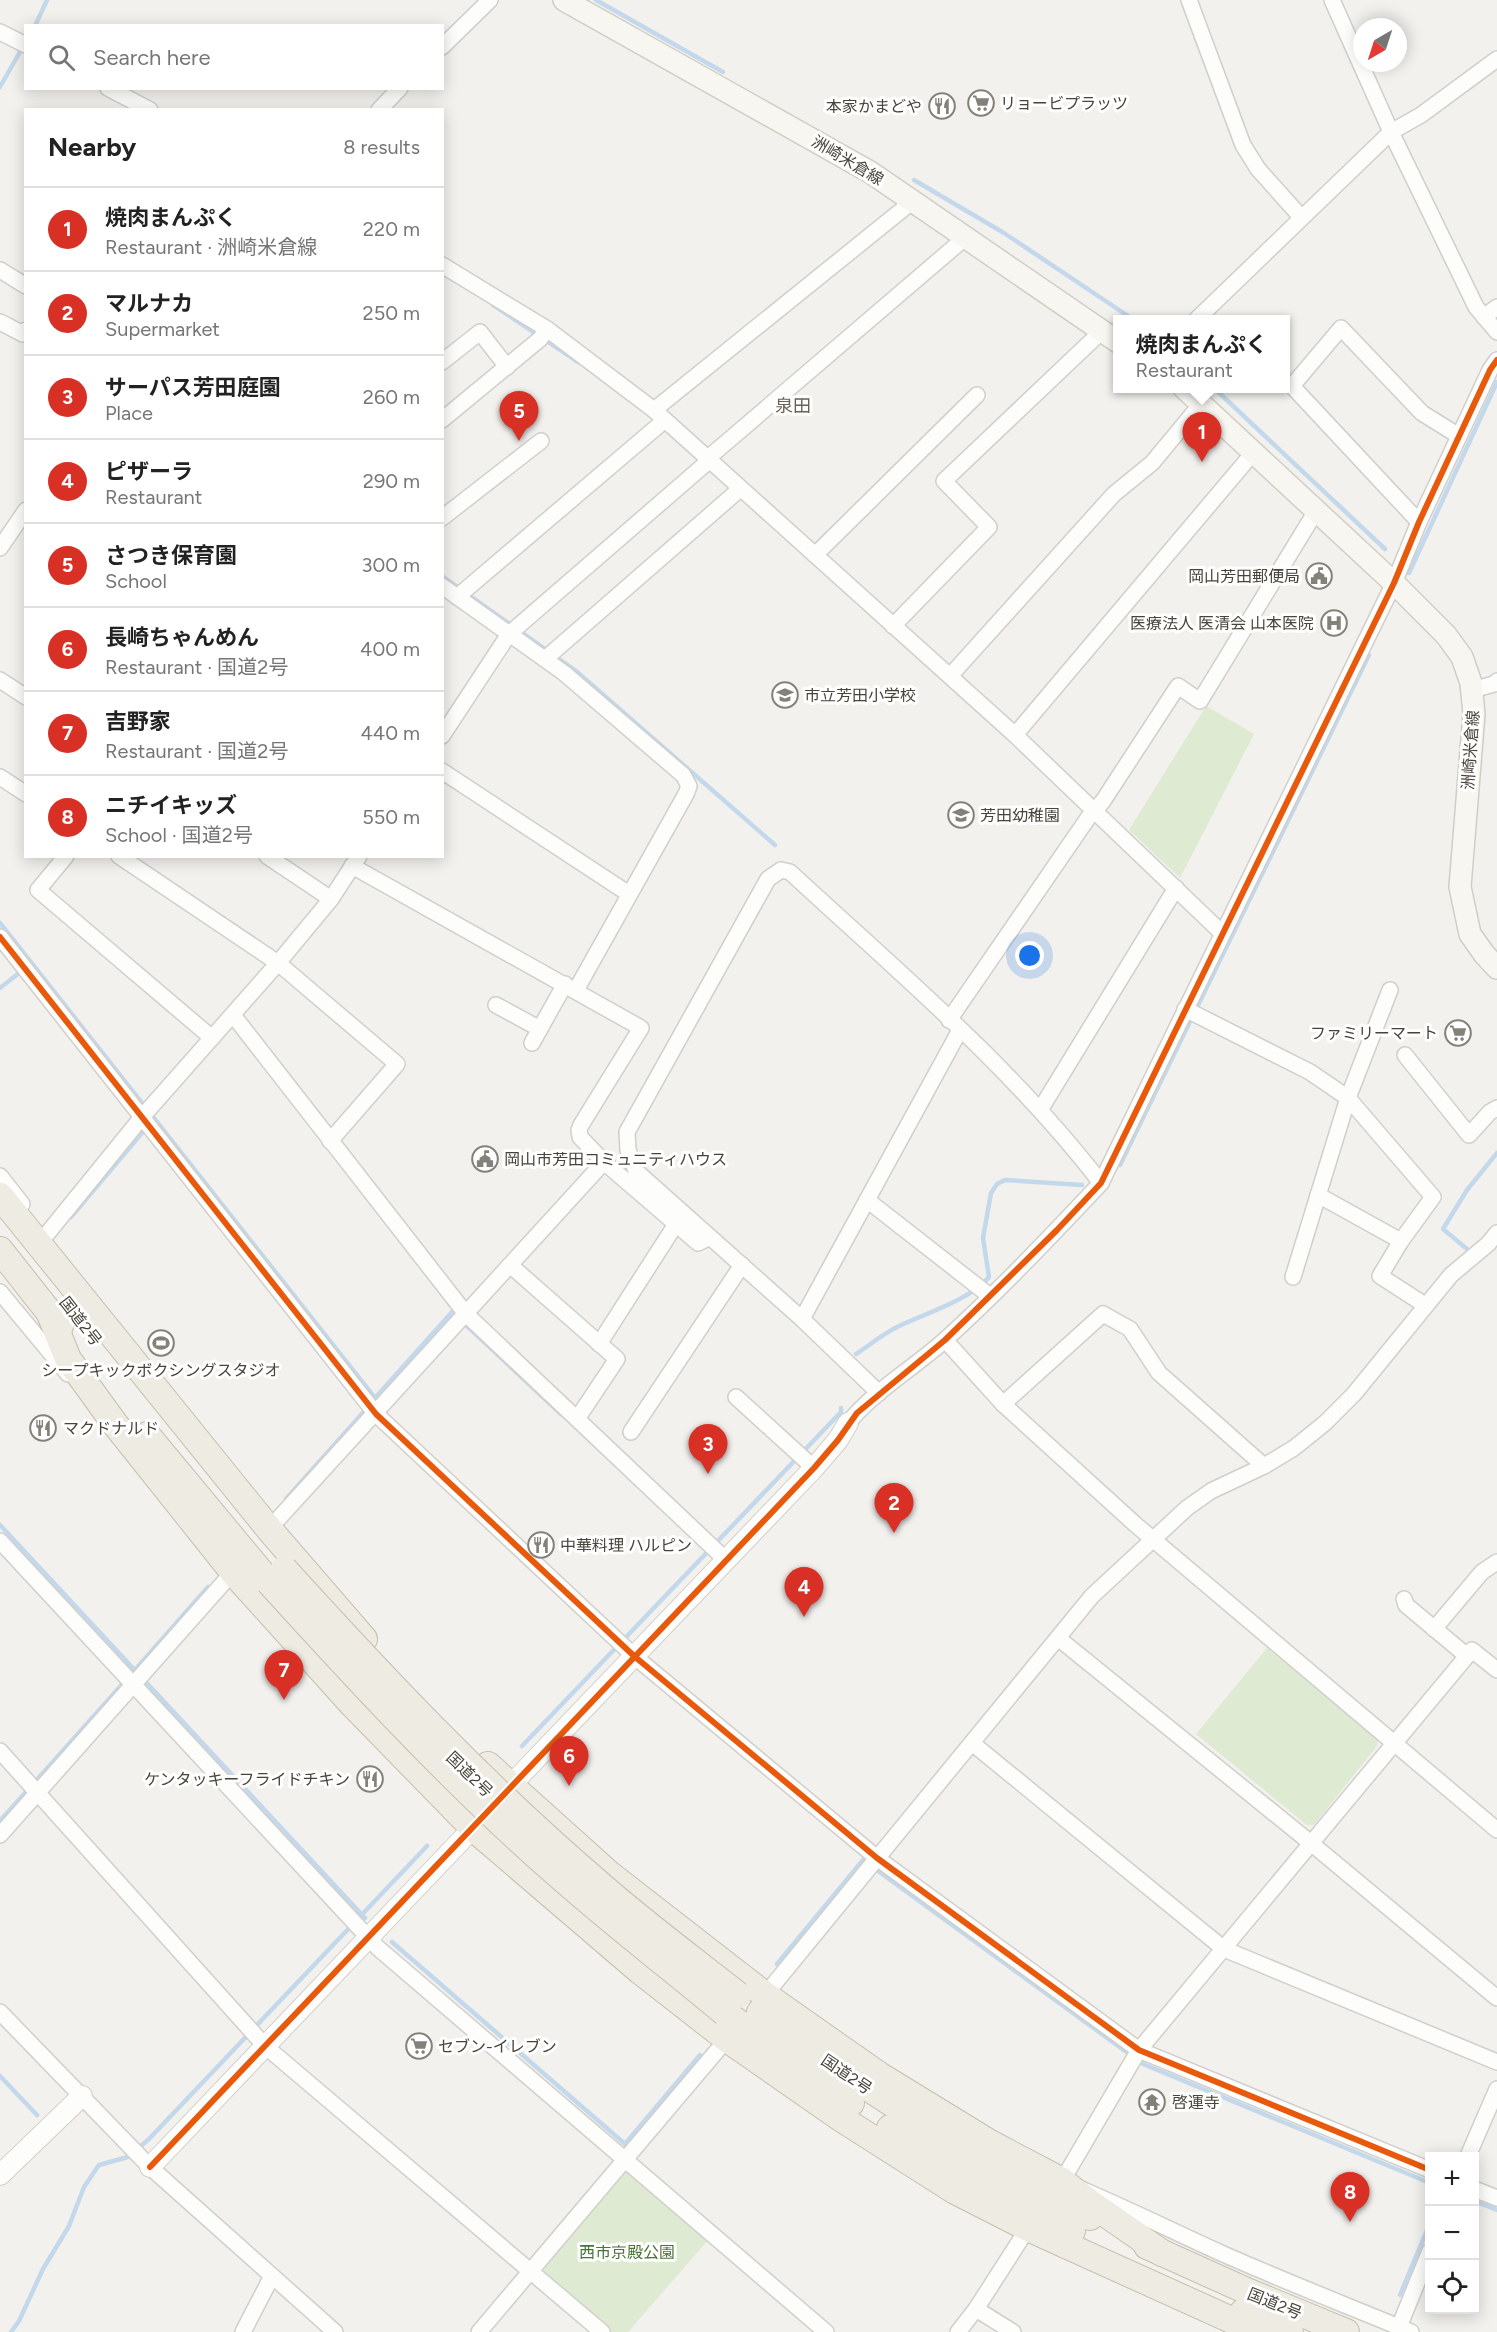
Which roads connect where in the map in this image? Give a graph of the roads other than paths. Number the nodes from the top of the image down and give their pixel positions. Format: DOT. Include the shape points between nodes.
graph roads {
  1 [pos="490,0"];
  2 [pos="564,0"];
  3 [pos="1189,0"];
  4 [pos="1332,0"];
  5 [pos="0,32"];
  6 [pos="22,44"];
  7 [pos="444,44"];
  8 [pos="1495,67"];
  9 [pos="112,90"];
  10 [pos="398,90"];
  11 [pos="146,108"];
  12 [pos="380,108"];
  13 [pos="1391,132"];
  14 [pos="913,201"];
  15 [pos="1301,217"];
  16 [pos="966,237"];
  17 [pos="444,266"];
  18 [pos="0,270"];
  19 [pos="24,285"];
  20 [pos="1497,307"];
  21 [pos="1201,315"];
  22 [pos="1484,317"];
  23 [pos="0,322"];
  24 [pos="1497,332"];
  25 [pos="24,333"];
  26 [pos="543,334"];
  27 [pos="1110,336"];
  28 [pos="444,360"];
  29 [pos="1497,360"];
  30 [pos="507,367"];
  31 [pos="1190,393"];
  32 [pos="977,395"];
  33 [pos="1202,404"];
  34 [pos="444,418"];
  35 [pos="660,420"];
  36 [pos="1459,436"];
  37 [pos="541,441"];
  38 [pos="1253,453"];
  39 [pos="707,462"];
  40 [pos="740,489"];
  41 [pos="1316,511"];
  42 [pos="24,513"];
  43 [pos="444,516"];
  44 [pos="1419,522"];
  45 [pos="0,548"];
  46 [pos="815,555"];
  47 [pos="1398,574"];
  48 [pos="444,587"];
  49 [pos="462,593"];
  50 [pos="893,626"];
  51 [pos="514,630"];
  52 [pos="549,656"];
  53 [pos="950,676"];
  54 [pos="0,680"];
  55 [pos="1497,681"];
  56 [pos="1472,690"];
  57 [pos="24,696"];
  58 [pos="444,733"];
  59 [pos="1015,735"];
  60 [pos="444,772"];
  61 [pos="0,777"];
  62 [pos="24,793"];
  63 [pos="1094,810"];
  64 [pos="64,858"];
  65 [pos="122,858"];
  66 [pos="270,858"];
  67 [pos="355,861"];
  68 [pos="1176,888"];
  69 [pos="629,894"];
  70 [pos="331,899"];
  71 [pos="1222,933"];
  72 [pos="0,937"];
  73 [pos="278,963"];
  74 [pos="1497,968"];
  75 [pos="571,987"];
  76 [pos="1390,990"];
  77 [pos="496,1005"];
  78 [pos="1191,1012"];
  79 [pos="233,1015"];
  80 [pos="954,1025"];
  81 [pos="540,1029"];
  82 [pos="212,1038"];
  83 [pos="532,1043"];
  84 [pos="1405,1055"];
  85 [pos="1348,1098"];
  86 [pos="1497,1108"];
  87 [pos="1040,1110"];
  88 [pos="147,1118"];
  89 [pos="330,1141"];
  90 [pos="604,1162"];
  91 [pos="0,1176"];
  92 [pos="1101,1182"];
  93 [pos="1318,1195"];
  94 [pos="0,1196"];
  95 [pos="867,1200"];
  96 [pos="0,1218"];
  97 [pos="676,1224"];
  98 [pos="1497,1233"];
  99 [pos="47,1234"];
  100 [pos="710,1237"];
  101 [pos="1401,1240"];
  102 [pos="0,1250"];
  103 [pos="742,1265"];
  104 [pos="510,1266"];
  105 [pos="1293,1277"];
  106 [pos="983,1290"];
  107 [pos="0,1292"];
  108 [pos="1425,1305"];
  109 [pos="50,1314"];
  110 [pos="462,1318"];
  111 [pos="802,1319"];
  112 [pos="945,1340"];
  113 [pos="599,1344"];
  114 [pos="137,1366"];
  115 [pos="879,1393"];
  116 [pos="736,1397"];
  117 [pos="1003,1404"];
  118 [pos="371,1408"];
  119 [pos="577,1419"];
  120 [pos="848,1423"];
  121 [pos="116,1424"];
  122 [pos="631,1432"];
  123 [pos="804,1460"];
  124 [pos="1264,1466"];
  125 [pos="269,1529"];
  126 [pos="1153,1539"];
  127 [pos="0,1541"];
  128 [pos="716,1551"];
  129 [pos="1497,1562"];
  130 [pos="233,1572"];
  131 [pos="277,1575"];
  132 [pos="1404,1599"];
  133 [pos="1434,1629"];
  134 [pos="1058,1638"];
  135 [pos="625,1648"];
  136 [pos="1467,1656"];
  137 [pos="1497,1671"];
  138 [pos="133,1678"];
  139 [pos="972,1743"];
  140 [pos="1394,1744"];
  141 [pos="0,1751"];
  142 [pos="510,1786"];
  143 [pos="33,1788"];
  144 [pos="473,1828"];
  145 [pos="1497,1830"];
  146 [pos="0,1835"];
  147 [pos="1312,1844"];
  148 [pos="872,1863"];
  149 [pos="358,1928"];
  150 [pos="1224,1949"];
  151 [pos="765,1995"];
  152 [pos="1497,1998"];
  153 [pos="732,2004"];
  154 [pos="0,2012"];
  155 [pos="256,2036"];
  156 [pos="727,2039"];
  157 [pos="1136,2055"];
  158 [pos="1497,2062"];
  159 [pos="1497,2088"];
  160 [pos="82,2096"];
  161 [pos="1470,2152"];
  162 [pos="140,2156"];
  163 [pos="626,2160"];
  164 [pos="1425,2168"];
  165 [pos="0,2175"];
  166 [pos="1062,2181"];
  167 [pos="1479,2191"];
  168 [pos="1497,2198"];
  169 [pos="1028,2228"];
  170 [pos="1162,2253"];
  171 [pos="1427,2260"];
  172 [pos="532,2271"];
  173 [pos="272,2276"];
  174 [pos="976,2309"];
  175 [pos="1405,2329"];
  176 [pos="243,2332"];
  177 [pos="335,2332"];
  178 [pos="479,2332"];
  179 [pos="602,2332"];
  180 [pos="826,2332"];
  181 [pos="958,2332"];
  182 [pos="1013,2332"];
  183 [pos="1228,2332"];
  184 [pos="1258,2332"];
  185 [pos="1290,2332"];
  186 [pos="1346,2332"];
  1 -- 7 [label="street"];
  2 -- 14 [label="main road, 洲崎米倉線" via="793,127"];
  3 -- 15 [label="street" via="1243,145 1258,169"];
  4 -- 13 [label="street"];
  5 -- 6 [label="street"];
  8 -- 13 [label="street"];
  9 -- 11 [label="street"];
  10 -- 12 [label="street"];
  13 -- 15 [label="street"];
  13 -- 22 [label="street"];
  14 -- 16 [label="main road, 洲崎米倉線"];
  14 -- 35 [label="street"];
  15 -- 21 [label="street"];
  16 -- 27 [label="main road, 洲崎米倉線"];
  16 -- 39 [label="street"];
  17 -- 26 [label="street"];
  18 -- 19 [label="street"];
  20 -- 22 [label="street"];
  22 -- 24 [label="street"];
  23 -- 25 [label="street"];
  26 -- 30 [label="street"];
  26 -- 35 [label="street"];
  27 -- 50 [label="street" via="944,481 989,527"];
  28 -- 30 [label="street" via="480,332"];
  29 -- 36 [label="street"];
  30 -- 34 [label="street"];
  31 -- 33 [label="main road, 洲崎米倉線"];
  32 -- 46 [label="street"];
  33 -- 38 [label="main road, 洲崎米倉線"];
  33 -- 53 [label="street" via="1152,463 1114,494"];
  35 -- 39 [label="street"];
  35 -- 49 [label="street"];
  36 -- 44 [label="street"];
  36 -- 44 [label="street" via="1422,413 1341,328 1292,386"];
  37 -- 43 [label="street"];
  38 -- 41 [label="main road, 洲崎米倉線"];
  38 -- 59 [label="street"];
  39 -- 40 [label="street" via="734,480"];
  39 -- 51 [label="street"];
  40 -- 46 [label="street"];
  40 -- 52 [label="street"];
  41 -- 47 [label="main road, 洲崎米倉線"];
  41 -- 63 [label="street" via="1200,701 1178,686"];
  42 -- 45 [label="street"];
  44 -- 47 [label="street"];
  46 -- 50 [label="street"];
  47 -- 56 [label="main road, 洲崎米倉線" via="1462,657"];
  47 -- 71 [label="street"];
  48 -- 49 [label="street"];
  49 -- 51 [label="street"];
  50 -- 53 [label="street"];
  51 -- 52 [label="street"];
  51 -- 58 [label="street"];
  52 -- 69 [label="street" via="683,775 688,786"];
  53 -- 59 [label="street"];
  54 -- 57 [label="street"];
  55 -- 56 [label="street"];
  56 -- 74 [label="main road, 洲崎米倉線" via="1474,714 1460,887 1470,934"];
  59 -- 63 [label="street"];
  60 -- 69 [label="street"];
  61 -- 62 [label="street"];
  63 -- 68 [label="street"];
  63 -- 80 [label="street"];
  64 -- 82 [label="street" via="38,890"];
  65 -- 73 [label="street"];
  66 -- 70 [label="street"];
  67 -- 70 [label="street"];
  67 -- 75 [label="street"];
  68 -- 71 [label="street"];
  68 -- 87 [label="street"];
  69 -- 75 [label="street"];
  70 -- 73 [label="street"];
  71 -- 78 [label="street"];
  72 -- 88 [label="street"];
  73 -- 79 [label="street"];
  73 -- 89 [label="street" via="397,1064"];
  75 -- 81 [label="street"];
  75 -- 90 [label="street" via="641,1028 579,1130 580,1137"];
  76 -- 85 [label="street"];
  77 -- 81 [label="street"];
  78 -- 85 [label="street" via="1310,1072"];
  78 -- 92 [label="street"];
  79 -- 82 [label="street"];
  79 -- 89 [label="street"];
  80 -- 87 [label="street"];
  80 -- 95 [label="street"];
  80 -- 100 [label="street" via="789,872 781,870 768,879 627,1132 628,1150 636,1171"];
  81 -- 83 [label="street"];
  82 -- 88 [label="street"];
  84 -- 86 [label="street" via="1469,1135"];
  85 -- 93 [label="street"];
  85 -- 101 [label="street" via="1434,1197"];
  87 -- 92 [label="street"];
  88 -- 99 [label="street"];
  88 -- 118 [label="street"];
  89 -- 110 [label="street"];
  90 -- 97 [label="street"];
  90 -- 104 [label="street"];
  91 -- 99 [label="street"];
  92 -- 106 [label="street"];
  93 -- 101 [label="street"];
  93 -- 105 [label="street"];
  94 -- 114 [label="highway"];
  95 -- 106 [label="street"];
  95 -- 111 [label="street"];
  96 -- 131 [label="highway, 国道2号"];
  97 -- 100 [label="street" via="698,1243"];
  97 -- 113 [label="street"];
  98 -- 108 [label="street"];
  99 -- 114 [label="street" via="107,1312"];
  100 -- 103 [label="street"];
  101 -- 108 [label="street" via="1380,1276"];
  102 -- 109 [label="highway, 国道2号"];
  103 -- 111 [label="street"];
  103 -- 122 [label="street"];
  104 -- 110 [label="street"];
  104 -- 113 [label="street"];
  106 -- 112 [label="street"];
  107 -- 121 [label="street" via="59,1365"];
  108 -- 124 [label="street" via="1325,1424"];
  109 -- 121 [label="highway" via="68,1359"];
  109 -- 131 [label="highway, 国道2号" via="208,1511"];
  110 -- 118 [label="street"];
  110 -- 119 [label="street"];
  111 -- 115 [label="street"];
  112 -- 115 [label="street"];
  112 -- 117 [label="street"];
  113 -- 119 [label="street" via="617,1359"];
  114 -- 125 [label="highway"];
  115 -- 120 [label="street"];
  116 -- 123 [label="street"];
  117 -- 124 [label="street" via="1103,1314 1130,1329 1160,1373"];
  117 -- 126 [label="street"];
  118 -- 125 [label="street"];
  118 -- 135 [label="street"];
  119 -- 128 [label="street"];
  120 -- 123 [label="street" via="838,1440"];
  121 -- 130 [label="highway"];
  123 -- 128 [label="street"];
  124 -- 126 [label="street" via="1211,1491"];
  125 -- 142 [label="highway" via="385,1663"];
  126 -- 134 [label="street" via="1105,1583"];
  126 -- 140 [label="street"];
  127 -- 138 [label="street"];
  128 -- 135 [label="street"];
  129 -- 133 [label="street" via="1482,1572"];
  130 -- 138 [label="street"];
  130 -- 144 [label="highway" via="353,1706"];
  131 -- 153 [label="highway, 国道2号, bridge" via="533,1826"];
  132 -- 133 [label="street"];
  133 -- 136 [label="street"];
  134 -- 139 [label="street"];
  134 -- 147 [label="street"];
  135 -- 142 [label="street"];
  135 -- 148 [label="street"];
  136 -- 137 [label="street" via="1472,1650"];
  136 -- 140 [label="street"];
  138 -- 143 [label="street"];
  138 -- 149 [label="street"];
  139 -- 148 [label="street"];
  139 -- 150 [label="street"];
  140 -- 145 [label="street"];
  140 -- 147 [label="street"];
  141 -- 143 [label="street"];
  142 -- 144 [label="street"];
  142 -- 151 [label="highway" via="608,1874"];
  143 -- 146 [label="street"];
  143 -- 155 [label="street"];
  144 -- 149 [label="street"];
  144 -- 156 [label="highway" via="640,1971"];
  147 -- 150 [label="street"];
  147 -- 152 [label="street"];
  148 -- 151 [label="street"];
  148 -- 157 [label="street"];
  149 -- 155 [label="street"];
  149 -- 163 [label="street"];
  150 -- 157 [label="street"];
  150 -- 158 [label="street"];
  151 -- 166 [label="highway" via="879,2075 990,2143"];
  153 -- 170 [label="highway, 国道2号" via="802,2043 919,2122"];
  153 -- 185 [label="highway, 国道2号" via="853,2105 971,2176 1144,2267"];
  154 -- 160 [label="street"];
  155 -- 162 [label="street"];
  155 -- 172 [label="street"];
  156 -- 163 [label="street"];
  156 -- 169 [label="highway" via="956,2191"];
  157 -- 164 [label="street"];
  157 -- 166 [label="street"];
  159 -- 161 [label="street"];
  160 -- 162 [label="street"];
  160 -- 165 [label="street"];
  162 -- 173 [label="street"];
  163 -- 172 [label="street"];
  163 -- 180 [label="street"];
  166 -- 170 [label="highway"];
  166 -- 175 [label="street" via="1327,2299"];
  167 -- 168 [label="street"];
  169 -- 174 [label="street"];
  169 -- 183 [label="street" via="1118,2282"];
  169 -- 184 [label="highway"];
  170 -- 186 [label="highway, 国道2号"];
  171 -- 175 [label="street"];
  172 -- 178 [label="street"];
  172 -- 179 [label="street"];
  173 -- 176 [label="street"];
  173 -- 177 [label="street"];
  174 -- 181 [label="street"];
  174 -- 182 [label="street"];
}
